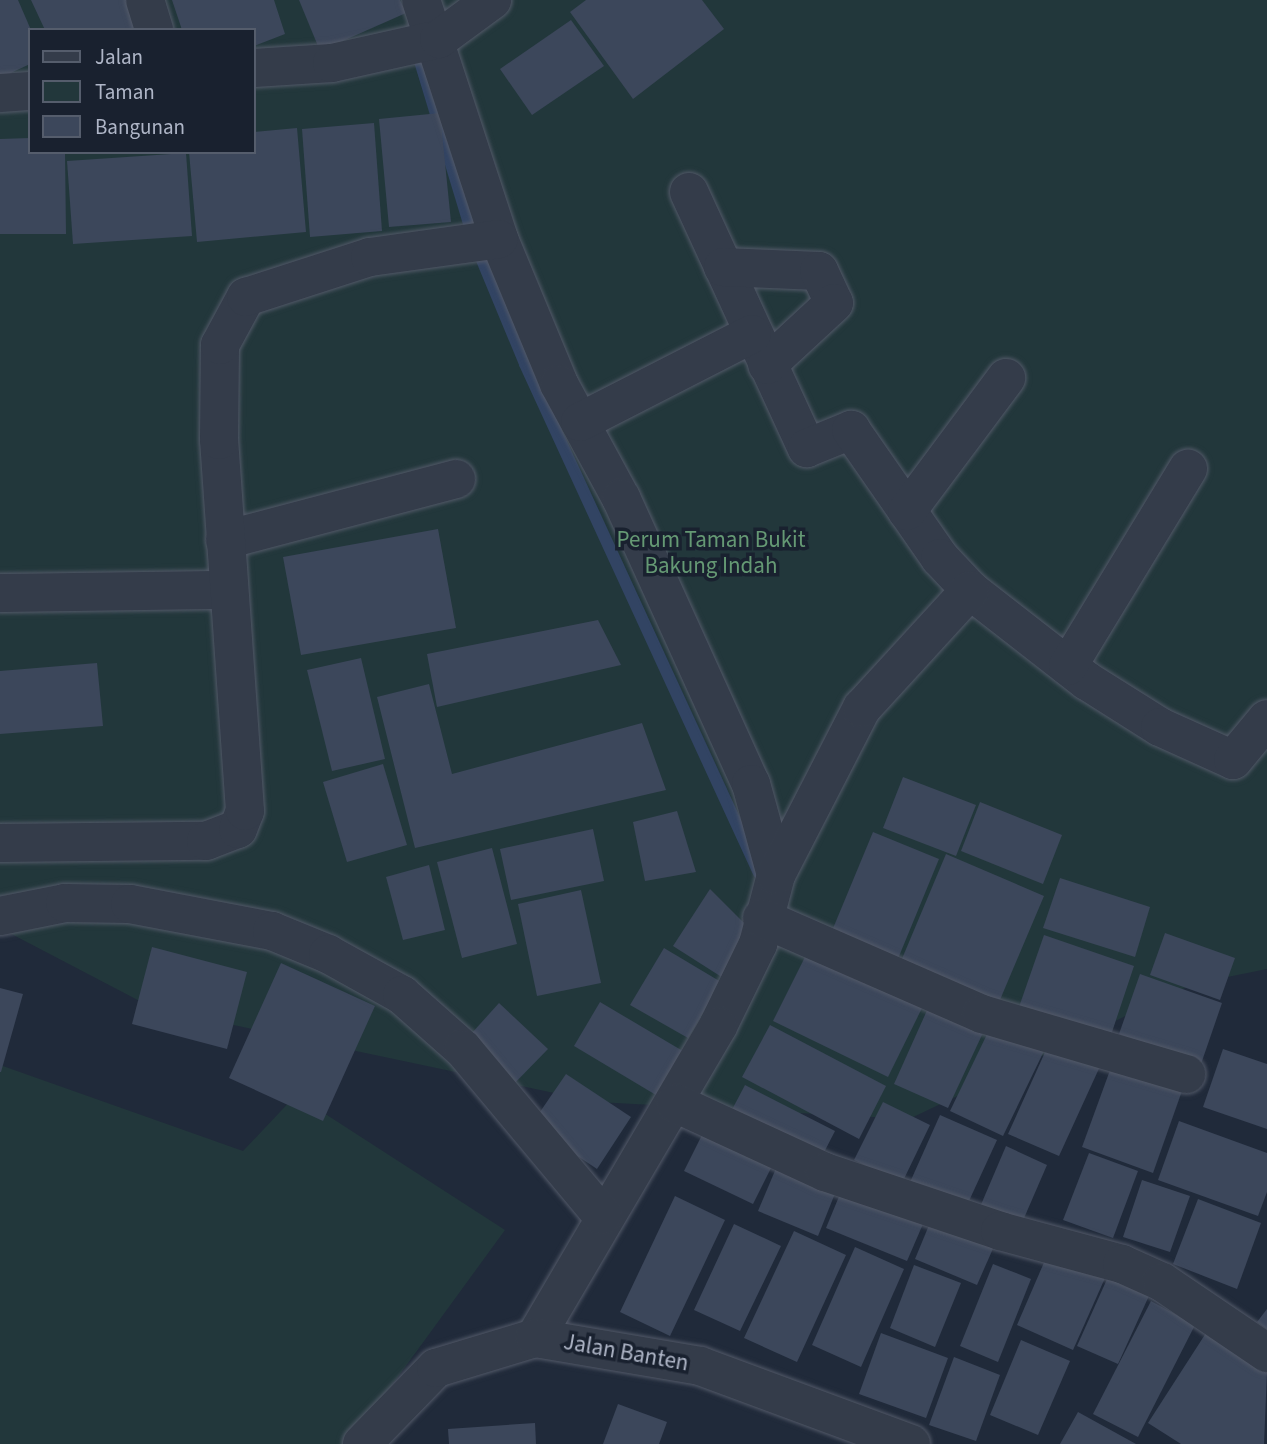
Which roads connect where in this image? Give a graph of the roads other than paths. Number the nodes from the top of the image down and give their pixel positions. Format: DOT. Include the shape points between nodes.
graph roads {
  1 [pos="145,0"];
  2 [pos="421,0"];
  3 [pos="492,0"];
  4 [pos="153,28"];
  5 [pos="439,39"];
  6 [pos="256,68"];
  7 [pos="28,91"];
  8 [pos="0,93"];
  9 [pos="689,192"];
  10 [pos="499,239"];
  11 [pos="723,267"];
  12 [pos="759,349"];
  13 [pos="1006,378"];
  14 [pos="580,422"];
  15 [pos="1188,469"];
  16 [pos="456,480"];
  17 [pos="907,511"];
  18 [pos="226,540"];
  19 [pos="229,590"];
  20 [pos="970,590"];
  21 [pos="0,593"];
  22 [pos="1068,666"];
  23 [pos="1267,719"];
  24 [pos="0,843"];
  25 [pos="776,875"];
  26 [pos="0,916"];
  27 [pos="762,918"];
  28 [pos="1186,1074"];
  29 [pos="675,1102"];
  30 [pos="602,1215"];
  31 [pos="535,1338"];
  32 [pos="1267,1353"];
  33 [pos="362,1444"];
  34 [pos="911,1444"];
  1 -- 4 [label="street"];
  2 -- 5 [label="street"];
  3 -- 5 [label="street"];
  5 -- 6 [label="street" via="332,63"];
  5 -- 10 [label="street"];
  7 -- 8 [label="street"];
  9 -- 11 [label="street"];
  10 -- 14 [label="street"];
  10 -- 18 [label="street" via="370,257 246,297 220,345"];
  11 -- 12 [label="street"];
  11 -- 12 [label="street" via="819,271 834,303"];
  12 -- 14 [label="street"];
  12 -- 17 [label="street" via="807,448 851,430"];
  13 -- 17 [label="street"];
  14 -- 25 [label="street" via="621,498 751,784"];
  15 -- 22 [label="street"];
  16 -- 18 [label="street"];
  17 -- 20 [label="street"];
  18 -- 19 [label="street"];
  19 -- 21 [label="street"];
  19 -- 24 [label="street" via="245,811 238,829 206,841"];
  20 -- 22 [label="street"];
  20 -- 25 [label="street" via="862,708"];
  22 -- 23 [label="street" via="1160,727 1233,760"];
  25 -- 27 [label="street"];
  26 -- 30 [label="street" via="65,903 130,904 272,931 328,954 402,995 463,1049"];
  27 -- 28 [label="street" via="982,1014"];
  27 -- 29 [label="street" via="758,944"];
  29 -- 30 [label="street"];
  29 -- 32 [label="street" via="825,1172 1000,1231 1122,1264 1162,1282"];
  30 -- 31 [label="street"];
  31 -- 33 [label="street, Jalan Banten" via="436,1368"];
  31 -- 34 [label="street, Jalan Banten" via="700,1366"];
}
